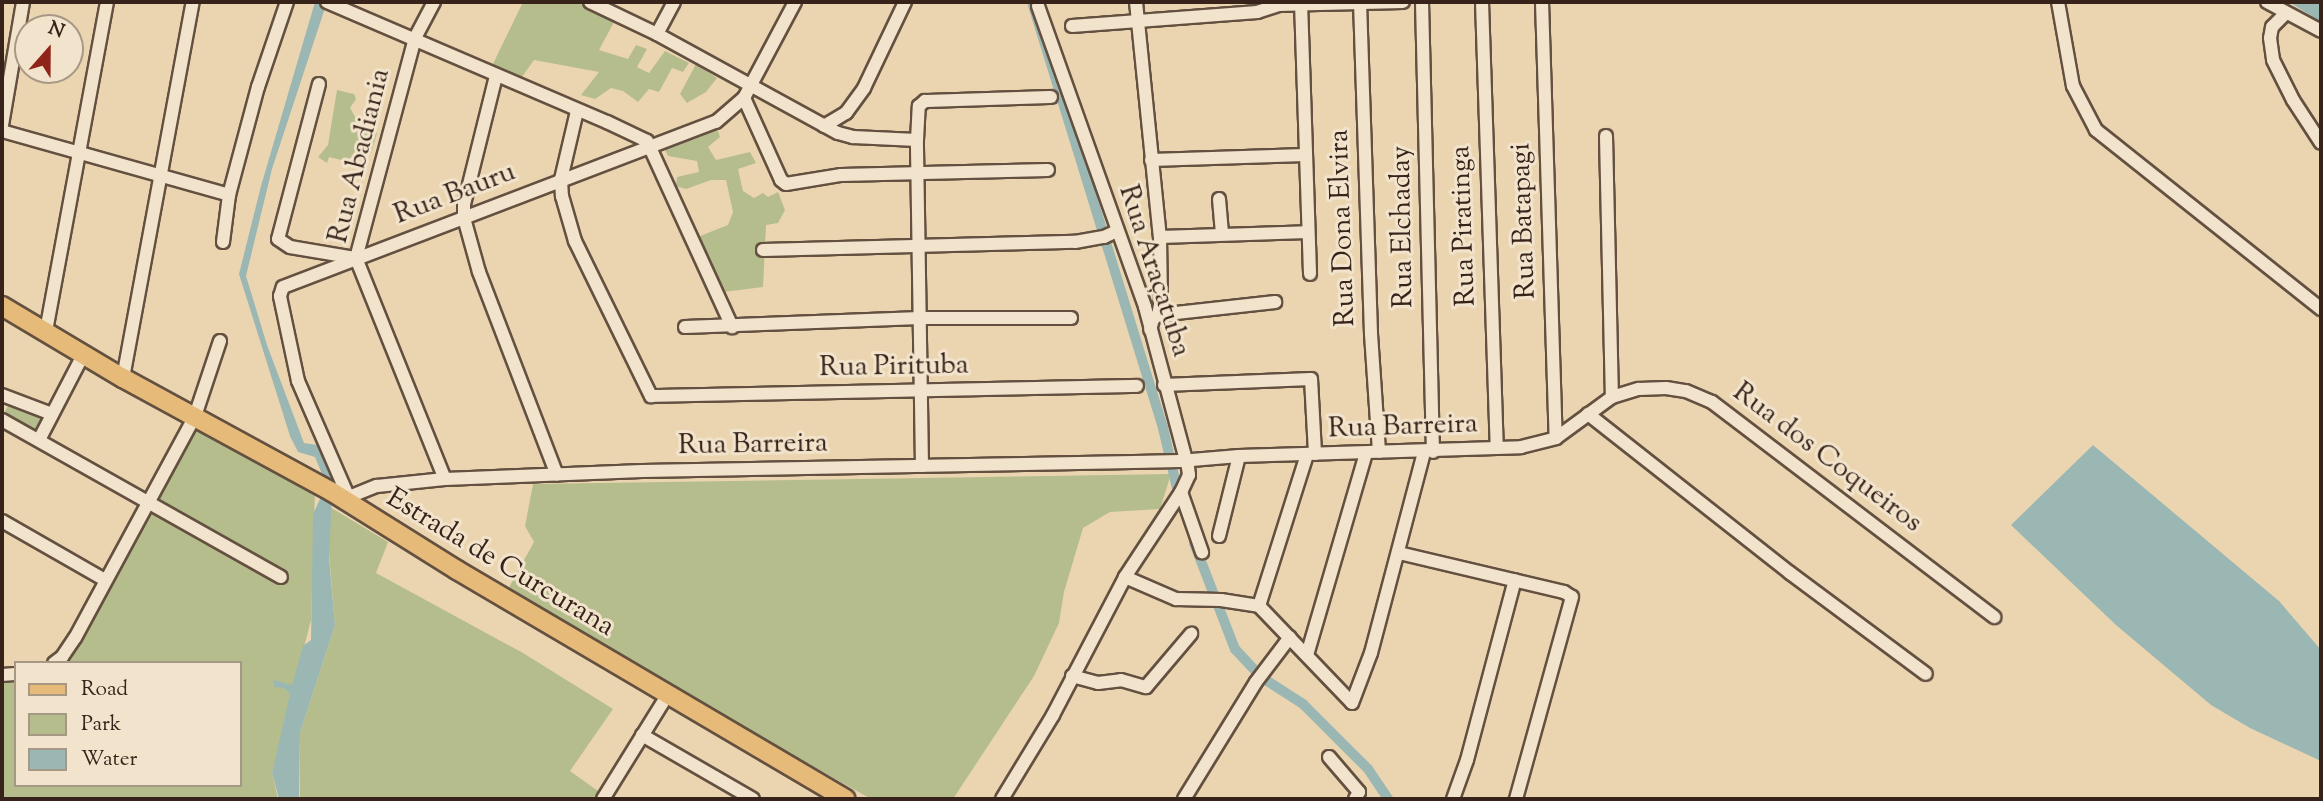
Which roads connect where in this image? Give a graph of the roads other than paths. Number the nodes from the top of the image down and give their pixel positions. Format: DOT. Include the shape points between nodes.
graph roads {
  1 [pos="23,2"];
  2 [pos="107,2"];
  3 [pos="193,2"];
  4 [pos="286,2"];
  5 [pos="327,2"];
  6 [pos="434,2"];
  7 [pos="590,2"];
  8 [pos="674,2"];
  9 [pos="795,2"];
  10 [pos="905,2"];
  11 [pos="1136,2"];
  12 [pos="1403,2"];
  13 [pos="1422,2"];
  14 [pos="1482,2"];
  15 [pos="1542,2"];
  16 [pos="2058,2"];
  17 [pos="2267,2"];
  18 [pos="1360,3"];
  19 [pos="1301,4"];
  20 [pos="1038,6"];
  21 [pos="2285,13"];
  22 [pos="1138,21"];
  23 [pos="1072,26"];
  24 [pos="2321,31"];
  25 [pos="657,34"];
  26 [pos="415,38"];
  27 [pos="496,76"];
  28 [pos="319,84"];
  29 [pos="747,93"];
  30 [pos="1051,97"];
  31 [pos="577,111"];
  32 [pos="2,125"];
  33 [pos="824,126"];
  34 [pos="2,131"];
  35 [pos="1606,136"];
  36 [pos="917,140"];
  37 [pos="2321,143"];
  38 [pos="651,148"];
  39 [pos="80,153"];
  40 [pos="1305,155"];
  41 [pos="1151,160"];
  42 [pos="1048,170"];
  43 [pos="917,172"];
  44 [pos="161,178"];
  45 [pos="561,179"];
  46 [pos="229,195"];
  47 [pos="1219,199"];
  48 [pos="464,218"];
  49 [pos="1117,231"];
  50 [pos="1307,232"];
  51 [pos="1222,234"];
  52 [pos="1160,237"];
  53 [pos="223,242"];
  54 [pos="919,247"];
  55 [pos="763,250"];
  56 [pos="356,258"];
  57 [pos="1310,274"];
  58 [pos="1275,302"];
  59 [pos="2,306"];
  60 [pos="2321,309"];
  61 [pos="1158,315"];
  62 [pos="920,318"];
  63 [pos="1071,318"];
  64 [pos="685,327"];
  65 [pos="732,327"];
  66 [pos="46,331"];
  67 [pos="1150,331"];
  68 [pos="220,341"];
  69 [pos="83,355"];
  70 [pos="123,378"];
  71 [pos="1164,385"];
  72 [pos="1137,386"];
  73 [pos="923,391"];
  74 [pos="3,397"];
  75 [pos="1612,397"];
  76 [pos="52,414"];
  77 [pos="1588,414"];
  78 [pos="195,416"];
  79 [pos="2,421"];
  80 [pos="1556,438"];
  81 [pos="39,440"];
  82 [pos="1497,448"];
  83 [pos="1429,452"];
  84 [pos="1372,453"];
  85 [pos="1311,455"];
  86 [pos="1239,456"];
  87 [pos="1183,461"];
  88 [pos="922,466"];
  89 [pos="557,475"];
  90 [pos="445,479"];
  91 [pos="1181,492"];
  92 [pos="341,495"];
  93 [pos="149,502"];
  94 [pos="2,521"];
  95 [pos="1219,536"];
  96 [pos="1202,552"];
  97 [pos="1399,553"];
  98 [pos="281,577"];
  99 [pos="1125,577"];
  100 [pos="106,580"];
  101 [pos="1515,580"];
  102 [pos="1259,606"];
  103 [pos="1994,617"];
  104 [pos="1191,634"];
  105 [pos="1290,637"];
  106 [pos="1307,655"];
  107 [pos="56,661"];
  108 [pos="1926,674"];
  109 [pos="1072,676"];
  110 [pos="668,694"];
  111 [pos="642,735"];
  112 [pos="1329,757"];
  113 [pos="607,798"];
  114 [pos="753,799"];
  115 [pos="846,799"];
  116 [pos="1002,799"];
  117 [pos="1184,799"];
  118 [pos="1354,799"];
  119 [pos="1453,799"];
  120 [pos="1516,799"];
  1 -- 32 [label="street"];
  2 -- 39 [label="street"];
  3 -- 44 [label="street"];
  4 -- 46 [label="street"];
  5 -- 26 [label="street"];
  6 -- 26 [label="street, Rua Abadiania"];
  7 -- 25 [label="street"];
  8 -- 25 [label="street"];
  9 -- 29 [label="street, Rua Bauru"];
  10 -- 33 [label="street" via="864,88 846,113"];
  11 -- 22 [label="street"];
  12 -- 18 [label="street"];
  13 -- 83 [label="street, Rua Elchaday"];
  14 -- 82 [label="street, Rua Piratinga"];
  15 -- 80 [label="street, Rua Batapagi"];
  16 -- 60 [label="street" via="2073,86 2096,130"];
  17 -- 21 [label="street"];
  18 -- 19 [label="street"];
  18 -- 84 [label="street, Rua Dona Elvira"];
  19 -- 22 [label="street"];
  19 -- 40 [label="street"];
  20 -- 49 [label="street, Rua Araçatuba"];
  21 -- 24 [label="street"];
  21 -- 37 [label="street" via="2272,27 2273,60"];
  22 -- 23 [label="street"];
  22 -- 41 [label="street"];
  25 -- 29 [label="street"];
  26 -- 27 [label="street"];
  26 -- 56 [label="street, Rua Abadiania"];
  27 -- 31 [label="street"];
  27 -- 48 [label="street"];
  28 -- 56 [label="street" via="278,239 290,247"];
  29 -- 33 [label="street"];
  29 -- 38 [label="street, Rua Bauru" via="716,122"];
  29 -- 43 [label="street" via="783,183 825,176"];
  30 -- 36 [label="street" via="925,101 919,106"];
  31 -- 38 [label="street" via="639,136"];
  31 -- 45 [label="street"];
  33 -- 36 [label="street" via="853,137"];
  34 -- 39 [label="street"];
  35 -- 75 [label="street"];
  36 -- 43 [label="street"];
  38 -- 45 [label="street, Rua Bauru"];
  38 -- 65 [label="street"];
  39 -- 44 [label="street"];
  39 -- 66 [label="street"];
  40 -- 41 [label="street"];
  40 -- 50 [label="street"];
  41 -- 52 [label="street"];
  42 -- 43 [label="street"];
  43 -- 54 [label="street"];
  44 -- 46 [label="street"];
  44 -- 70 [label="street"];
  45 -- 48 [label="street, Rua Bauru"];
  45 -- 73 [label="street, Rua Pirituba" via="575,241 651,396"];
  46 -- 53 [label="street"];
  47 -- 51 [label="street"];
  48 -- 56 [label="street, Rua Bauru"];
  48 -- 89 [label="street" via="479,272"];
  49 -- 54 [label="street" via="1074,242"];
  49 -- 67 [label="street, Rua Araçatuba"];
  50 -- 51 [label="street"];
  50 -- 57 [label="street"];
  51 -- 52 [label="street"];
  52 -- 61 [label="street"];
  54 -- 55 [label="street"];
  54 -- 62 [label="street"];
  56 -- 90 [label="street, Rua Abadiania"];
  56 -- 92 [label="street, Rua Bauru" via="287,284 280,296 298,381"];
  58 -- 61 [label="street"];
  59 -- 66 [label="main road, Estrada de Curcurana"];
  61 -- 67 [label="street"];
  62 -- 63 [label="street"];
  62 -- 65 [label="street"];
  62 -- 73 [label="street"];
  64 -- 65 [label="street"];
  66 -- 69 [label="main road, Estrada de Curcurana"];
  67 -- 71 [label="street, Rua Araçatuba"];
  68 -- 78 [label="street"];
  69 -- 70 [label="main road, Estrada de Curcurana"];
  69 -- 76 [label="street"];
  70 -- 78 [label="main road, Estrada de Curcurana"];
  71 -- 85 [label="street" via="1311,379"];
  71 -- 87 [label="street, Rua Araçatuba"];
  72 -- 73 [label="street, Rua Pirituba"];
  73 -- 88 [label="street"];
  74 -- 76 [label="street"];
  75 -- 77 [label="street, Rua Barreira"];
  75 -- 103 [label="street, Rua dos Coqueiros" via="1639,388 1666,388 1712,402"];
  76 -- 81 [label="street"];
  77 -- 80 [label="street, Rua Barreira"];
  77 -- 108 [label="street"];
  78 -- 92 [label="main road, Estrada de Curcurana"];
  78 -- 93 [label="street"];
  79 -- 81 [label="street"];
  80 -- 82 [label="street, Rua Barreira" via="1538,445"];
  81 -- 93 [label="street"];
  82 -- 83 [label="street, Rua Barreira"];
  83 -- 84 [label="street, Rua Barreira"];
  83 -- 97 [label="street, Rua Elchaday"];
  84 -- 85 [label="street, Rua Barreira"];
  84 -- 106 [label="street"];
  85 -- 86 [label="street, Rua Barreira"];
  85 -- 102 [label="street"];
  86 -- 87 [label="street, Rua Barreira"];
  86 -- 95 [label="street"];
  87 -- 88 [label="street, Rua Barreira"];
  87 -- 91 [label="street, Rua Araçatuba" via="1189,475"];
  88 -- 89 [label="street, Rua Barreira"];
  89 -- 90 [label="street, Rua Barreira"];
  90 -- 92 [label="street, Rua Barreira"];
  91 -- 96 [label="street, Rua Araçatuba"];
  91 -- 99 [label="street"];
  92 -- 110 [label="main road, Estrada de Curcurana"];
  93 -- 98 [label="street"];
  93 -- 100 [label="street"];
  94 -- 100 [label="street"];
  97 -- 101 [label="street"];
  97 -- 106 [label="street, Rua Elchaday" via="1352,704"];
  99 -- 102 [label="street" via="1176,599"];
  99 -- 109 [label="street"];
  100 -- 107 [label="street" via="68,649"];
  101 -- 119 [label="street"];
  101 -- 120 [label="street" via="1572,597"];
  102 -- 105 [label="street"];
  104 -- 109 [label="street" via="1146,687"];
  105 -- 106 [label="street"];
  105 -- 117 [label="street" via="1256,682"];
  109 -- 116 [label="street"];
  110 -- 111 [label="street"];
  110 -- 115 [label="main road, Estrada de Curcurana"];
  111 -- 113 [label="street"];
  111 -- 114 [label="street"];
  112 -- 118 [label="street" via="1359,792"];
}
